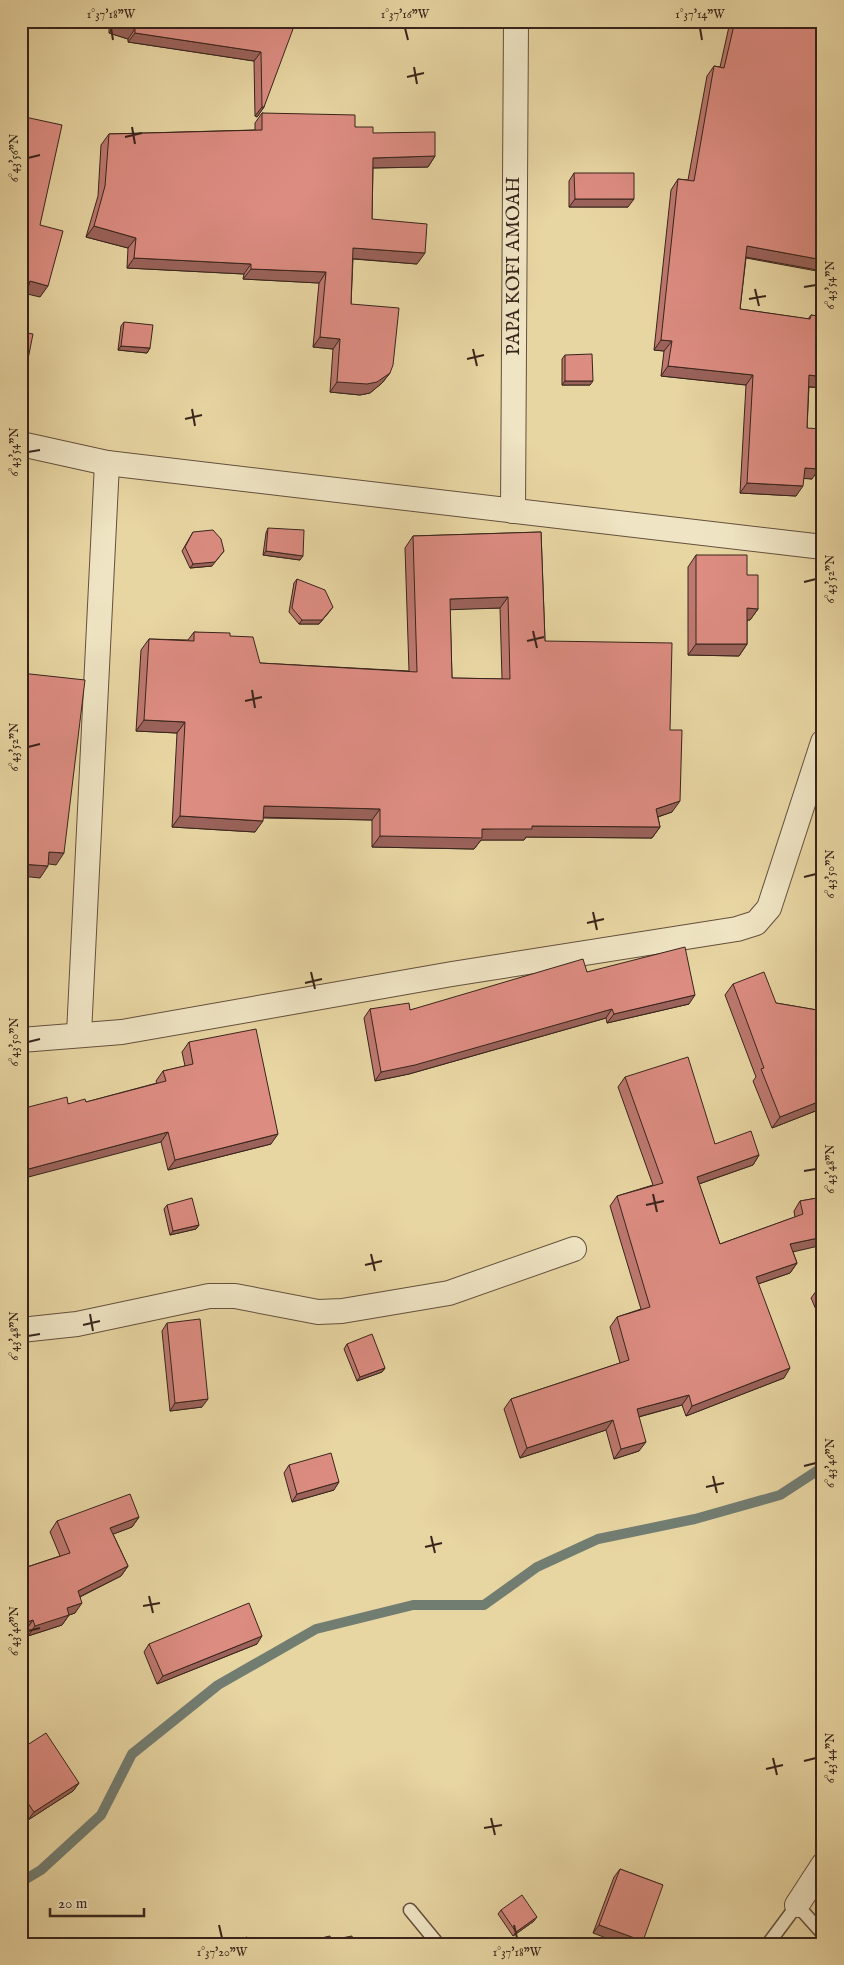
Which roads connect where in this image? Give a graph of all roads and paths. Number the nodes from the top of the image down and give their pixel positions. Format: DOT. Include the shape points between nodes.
graph roads {
  1 [pos="516,21"];
  2 [pos="21,444"];
  3 [pos="107,463"];
  4 [pos="513,511"];
  5 [pos="823,547"];
  6 [pos="823,742"];
  7 [pos="79,1034"];
  8 [pos="21,1040"];
  9 [pos="574,1249"];
  10 [pos="21,1330"];
  11 [pos="823,1866"];
  12 [pos="797,1905"];
  13 [pos="410,1910"];
  14 [pos="823,1934"];
  15 [pos="438,1944"];
  16 [pos="768,1944"];
  1 -- 4 [label="street, PAPA KOFI AMOAH"];
  2 -- 3 [label="street"];
  3 -- 4 [label="street"];
  3 -- 7 [label="street"];
  4 -- 5 [label="street"];
  6 -- 7 [label="street" via="769,908 756,923 737,929 452,974 122,1032"];
  7 -- 8 [label="street"];
  9 -- 10 [label="street" via="449,1293 342,1311 318,1312 235,1296 209,1296 78,1324"];
  11 -- 12 [label="street"];
  12 -- 14 [label="lane"];
  12 -- 16 [label="lane"];
  13 -- 15 [label="lane"];
}
